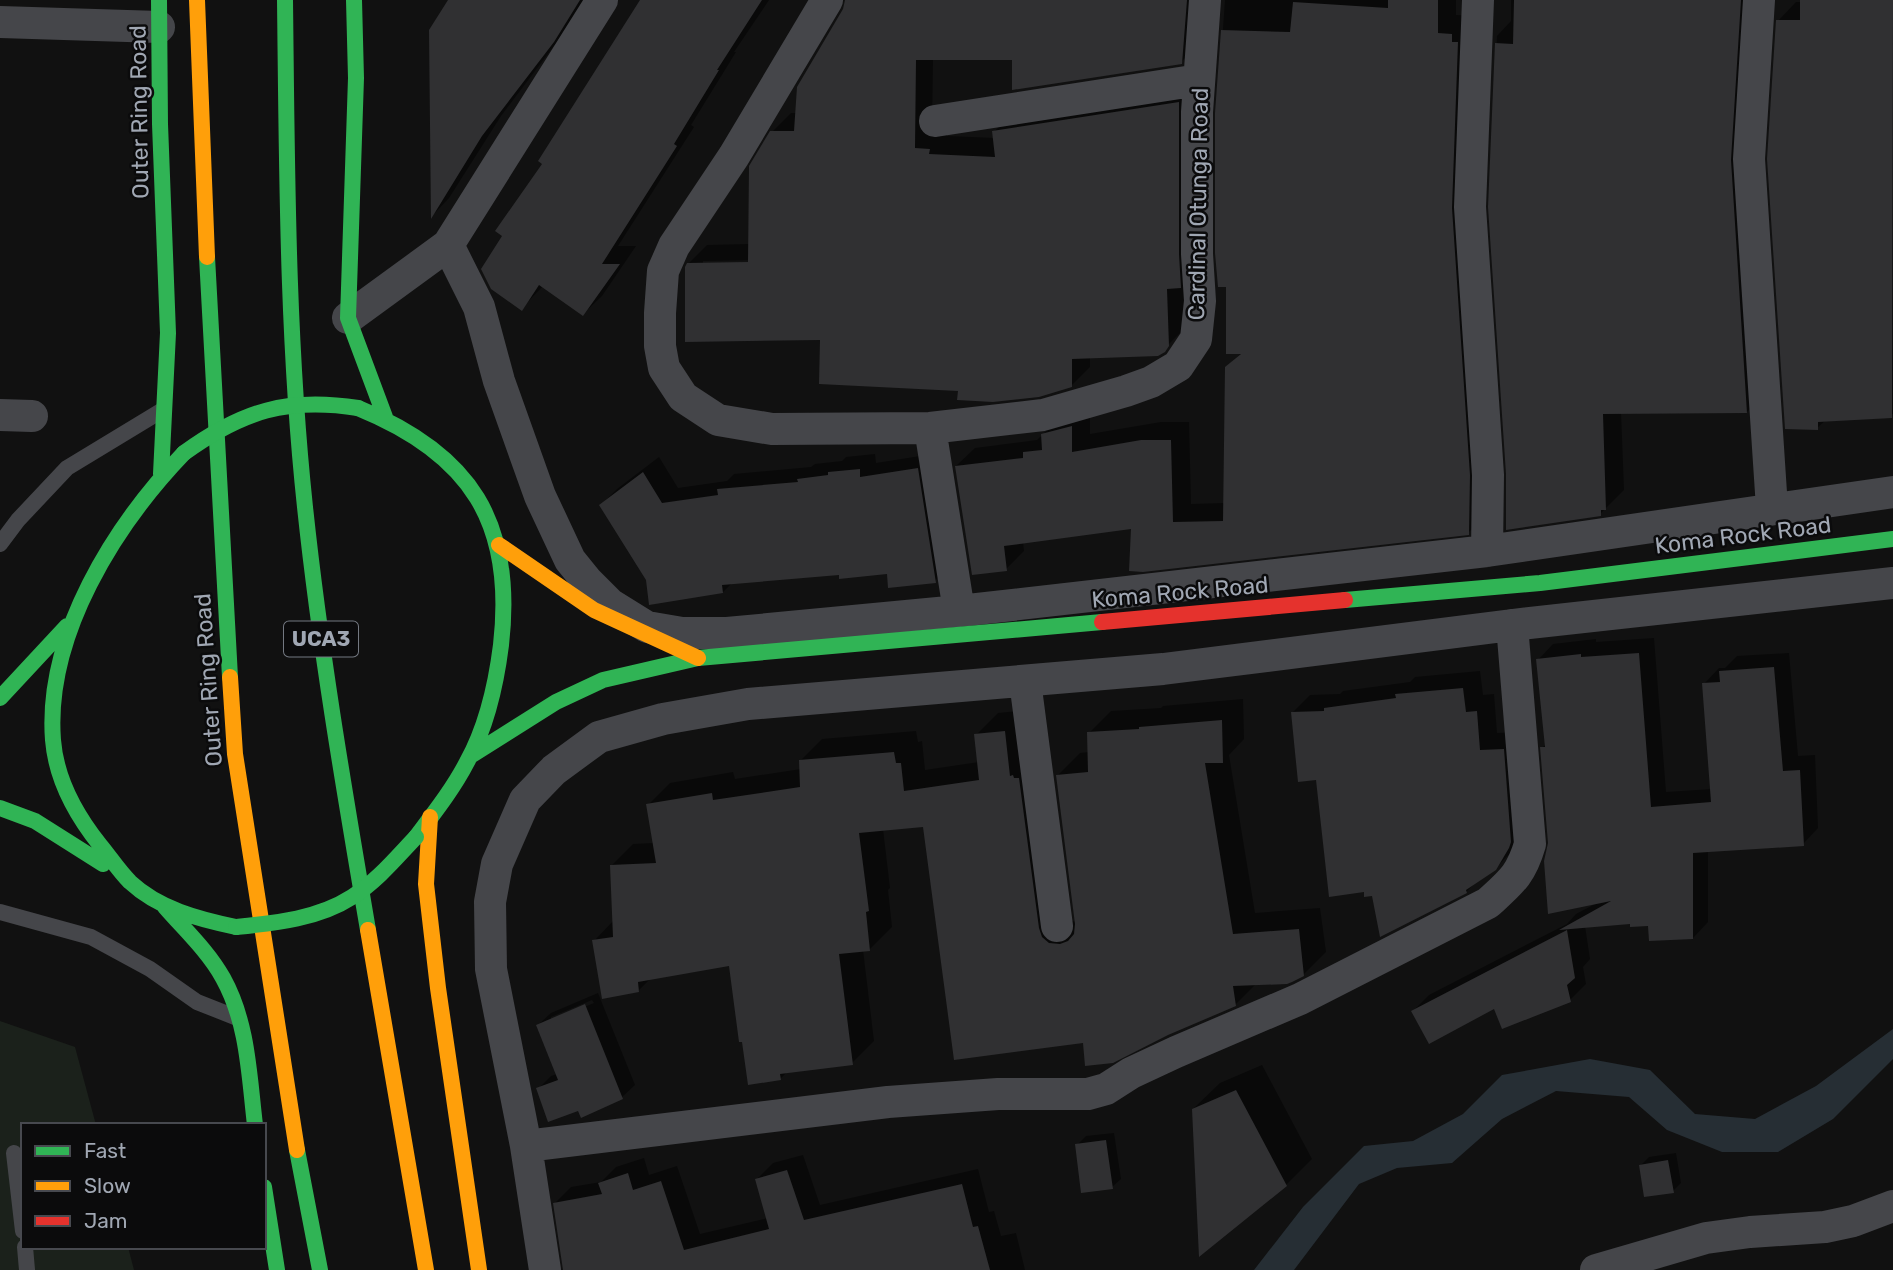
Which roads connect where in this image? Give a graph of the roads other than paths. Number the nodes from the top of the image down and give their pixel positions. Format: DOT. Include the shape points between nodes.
graph roads {
  1 [pos="197,0"];
  2 [pos="285,0"];
  3 [pos="354,0"];
  4 [pos="601,0"];
  5 [pos="827,0"];
  6 [pos="1205,0"];
  7 [pos="1478,0"];
  8 [pos="1759,0"];
  9 [pos="159,13"];
  10 [pos="0,22"];
  11 [pos="1199,80"];
  12 [pos="935,121"];
  13 [pos="448,245"];
  14 [pos="348,318"];
  15 [pos="165,409"];
  16 [pos="0,415"];
  17 [pos="32,416"];
  18 [pos="385,417"];
  19 [pos="930,428"];
  20 [pos="161,474"];
  21 [pos="1893,492"];
  22 [pos="1772,508"];
  23 [pos="1893,539"];
  24 [pos="0,544"];
  25 [pos="499,545"];
  26 [pos="1487,551"];
  27 [pos="1893,583"];
  28 [pos="959,611"];
  29 [pos="73,620"];
  30 [pos="1512,625"];
  31 [pos="698,658"];
  32 [pos="1025,681"];
  33 [pos="0,698"];
  34 [pos="472,755"];
  35 [pos="0,808"];
  36 [pos="430,817"];
  37 [pos="131,883"];
  38 [pos="160,902"];
  39 [pos="0,912"];
  40 [pos="1057,926"];
  41 [pos="240,1018"];
  42 [pos="255,1123"];
  43 [pos="526,1146"];
  44 [pos="12,1153"];
  45 [pos="266,1200"];
  46 [pos="1893,1206"];
  47 [pos="21,1217"];
  48 [pos="24,1249"];
  49 [pos="27,1270"];
  50 [pos="277,1270"];
  51 [pos="320,1270"];
  52 [pos="425,1270"];
  53 [pos="479,1270"];
  54 [pos="545,1270"];
  55 [pos="1596,1270"];
  1 -- 51 [label="main road, Outer Ring Road" via="234,754"];
  2 -- 52 [label="main road, UCA3" via="286,224 305,505 327,689"];
  3 -- 14 [label="main road"];
  4 -- 13 [label="street"];
  5 -- 19 [label="street, Cardinal Otunga Road" via="674,246 663,271 660,346 664,368 683,397 718,420 772,429"];
  6 -- 11 [label="street, Cardinal Otunga Road"];
  7 -- 26 [label="street" via="1471,207 1489,475"];
  8 -- 22 [label="street" via="1749,159"];
  9 -- 10 [label="street"];
  9 -- 15 [label="main road, Outer Ring Road" via="168,333"];
  11 -- 12 [label="street"];
  11 -- 19 [label="street, Cardinal Otunga Road" via="1200,301 1196,339 1178,366 1151,382 1043,415"];
  13 -- 14 [label="street"];
  13 -- 28 [label="street" via="479,307 499,381 540,496 570,560 610,604 647,627 682,633 727,633"];
  14 -- 18 [label="main road"];
  15 -- 20 [label="main road, Outer Ring Road"];
  15 -- 24 [label="lane" via="68,468"];
  16 -- 17 [label="street"];
  18 -- 20 [label="main road, bridge" via="342,404 295,402 242,415"];
  18 -- 25 [label="main road" via="434,449 464,477"];
  19 -- 28 [label="street"];
  20 -- 29 [label="main road" via="121,531"];
  21 -- 22 [label="street"];
  22 -- 26 [label="street"];
  23 -- 31 [label="main road, Koma Rock Road" via="1540,583"];
  25 -- 31 [label="main road, Koma Rock Road" via="594,610"];
  25 -- 34 [label="main road" via="505,597 500,650 489,706"];
  26 -- 28 [label="street"];
  27 -- 30 [label="street"];
  29 -- 33 [label="main road"];
  29 -- 37 [label="main road" via="53,699 53,740 66,789 85,827"];
  30 -- 32 [label="street" via="1163,669"];
  30 -- 43 [label="street" via="1530,844 1512,882 1489,903 1300,999 1088,1094 998,1094 888,1102"];
  31 -- 34 [label="main road" via="603,680 556,702"];
  32 -- 40 [label="street"];
  32 -- 43 [label="street" via="748,704 663,719 599,737 554,770 525,800 497,864 490,902 491,969"];
  34 -- 36 [label="main road"];
  35 -- 37 [label="main road" via="35,821"];
  36 -- 38 [label="main road, bridge" via="384,872 343,902 290,920 236,927 197,919"];
  36 -- 53 [label="main road" via="426,884"];
  37 -- 38 [label="main road"];
  38 -- 41 [label="main road" via="224,979"];
  39 -- 41 [label="lane" via="91,937 150,969 197,1002"];
  41 -- 42 [label="main road"];
  43 -- 54 [label="street"];
  44 -- 47 [label="lane"];
  45 -- 50 [label="main road"];
  46 -- 55 [label="street" via="1825,1227 1706,1238"];
  48 -- 49 [label="lane"];
}
